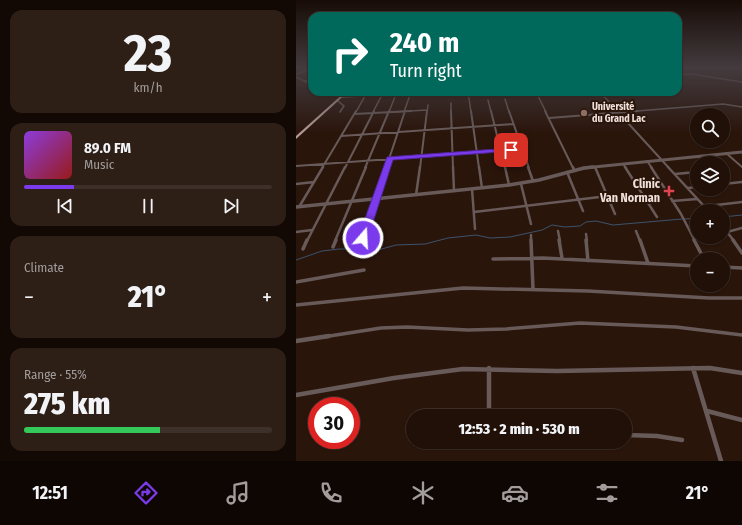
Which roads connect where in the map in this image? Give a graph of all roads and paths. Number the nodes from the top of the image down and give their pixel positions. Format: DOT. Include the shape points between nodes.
graph roads {
  1 [pos="365,96"];
  2 [pos="381,96"];
  3 [pos="395,96"];
  4 [pos="410,96"];
  5 [pos="469,96"];
  6 [pos="538,96"];
  7 [pos="604,96"];
  8 [pos="343,97"];
  9 [pos="505,99"];
  10 [pos="488,100"];
  11 [pos="338,101"];
  12 [pos="451,103"];
  13 [pos="428,105"];
  14 [pos="742,107"];
  15 [pos="427,110"];
  16 [pos="405,111"];
  17 [pos="340,112"];
  18 [pos="388,112"];
  19 [pos="618,112"];
  20 [pos="371,113"];
  21 [pos="354,114"];
  22 [pos="549,118"];
  23 [pos="513,124"];
  24 [pos="493,125"];
  25 [pos="474,127"];
  26 [pos="451,128"];
  27 [pos="425,130"];
  28 [pos="398,132"];
  29 [pos="380,134"];
  30 [pos="360,135"];
  31 [pos="341,136"];
  32 [pos="296,138"];
  33 [pos="522,149"];
  34 [pos="500,151"];
  35 [pos="477,152"];
  36 [pos="742,152"];
  37 [pos="726,153"];
  38 [pos="453,154"];
  39 [pos="421,156"];
  40 [pos="698,156"];
  41 [pos="690,157"];
  42 [pos="390,158"];
  43 [pos="368,160"];
  44 [pos="661,160"];
  45 [pos="647,161"];
  46 [pos="347,162"];
  47 [pos="325,164"];
  48 [pos="623,164"];
  49 [pos="296,166"];
  50 [pos="595,167"];
  51 [pos="742,167"];
  52 [pos="574,170"];
  53 [pos="567,172"];
  54 [pos="690,173"];
  55 [pos="675,174"];
  56 [pos="533,181"];
  57 [pos="314,182"];
  58 [pos="742,182"];
  59 [pos="730,183"];
  60 [pos="296,184"];
  61 [pos="521,184"];
  62 [pos="509,185"];
  63 [pos="482,188"];
  64 [pos="688,188"];
  65 [pos="472,189"];
  66 [pos="454,191"];
  67 [pos="416,195"];
  68 [pos="608,196"];
  69 [pos="376,199"];
  70 [pos="578,199"];
  71 [pos="697,199"];
  72 [pos="351,201"];
  73 [pos="672,201"];
  74 [pos="742,202"];
  75 [pos="326,204"];
  76 [pos="526,206"];
  77 [pos="297,207"];
  78 [pos="583,211"];
  79 [pos="474,212"];
  80 [pos="615,214"];
  81 [pos="657,217"];
  82 [pos="531,224"];
  83 [pos="742,228"];
  84 [pos="475,229"];
  85 [pos="312,230"];
  86 [pos="558,231"];
  87 [pos="636,231"];
  88 [pos="296,232"];
  89 [pos="586,234"];
  90 [pos="531,235"];
  91 [pos="361,243"];
  92 [pos="333,247"];
  93 [pos="303,249"];
  94 [pos="700,252"];
  95 [pos="742,253"];
  96 [pos="531,258"];
  97 [pos="562,258"];
  98 [pos="493,259"];
  99 [pos="588,261"];
  100 [pos="648,263"];
  101 [pos="690,266"];
  102 [pos="730,267"];
  103 [pos="742,268"];
  104 [pos="364,270"];
  105 [pos="296,282"];
  106 [pos="533,289"];
  107 [pos="742,298"];
  108 [pos="296,305"];
  109 [pos="742,335"];
  110 [pos="296,341"];
  111 [pos="489,368"];
  112 [pos="693,368"];
  113 [pos="742,373"];
  114 [pos="296,395"];
  115 [pos="489,409"];
  116 [pos="707,411"];
  117 [pos="742,420"];
  118 [pos="632,435"];
  119 [pos="682,440"];
  120 [pos="721,461"];
  1 -- 8 [label="street"];
  1 -- 21 [label="street"];
  2 -- 20 [label="street"];
  3 -- 18 [label="street"];
  4 -- 16 [label="street"];
  5 -- 25 [label="street"];
  6 -- 22 [label="street"];
  7 -- 19 [label="street"];
  8 -- 11 [label="main road"];
  9 -- 23 [label="street"];
  10 -- 24 [label="street"];
  11 -- 17 [label="street" via="344,106"];
  11 -- 32 [label="main road"];
  12 -- 26 [label="street"];
  13 -- 15 [label="street"];
  14 -- 19 [label="street" via="723,104"];
  15 -- 16 [label="street"];
  15 -- 27 [label="street"];
  16 -- 18 [label="street"];
  16 -- 28 [label="street"];
  18 -- 20 [label="street"];
  18 -- 29 [label="street"];
  19 -- 22 [label="street"];
  19 -- 44 [label="street"];
  20 -- 21 [label="street"];
  20 -- 30 [label="street"];
  21 -- 31 [label="street"];
  22 -- 52 [label="street"];
  23 -- 24 [label="street"];
  23 -- 33 [label="street"];
  24 -- 25 [label="street"];
  24 -- 34 [label="street"];
  25 -- 26 [label="street"];
  25 -- 35 [label="street"];
  26 -- 27 [label="street"];
  26 -- 38 [label="street"];
  27 -- 28 [label="street"];
  27 -- 39 [label="street"];
  28 -- 29 [label="street"];
  28 -- 42 [label="street"];
  29 -- 30 [label="street"];
  29 -- 43 [label="street"];
  30 -- 31 [label="street"];
  30 -- 46 [label="street"];
  31 -- 47 [label="street"];
  33 -- 34 [label="street"];
  33 -- 56 [label="street"];
  34 -- 35 [label="street"];
  34 -- 62 [label="street"];
  35 -- 38 [label="street"];
  35 -- 63 [label="street"];
  36 -- 37 [label="street"];
  37 -- 40 [label="street"];
  37 -- 51 [label="street"];
  38 -- 39 [label="street"];
  38 -- 66 [label="street"];
  39 -- 42 [label="street"];
  39 -- 67 [label="street"];
  41 -- 44 [label="street"];
  42 -- 43 [label="street"];
  42 -- 69 [label="street"];
  43 -- 46 [label="street"];
  43 -- 72 [label="street"];
  44 -- 45 [label="street"];
  44 -- 55 [label="street"];
  45 -- 48 [label="street"];
  45 -- 73 [label="street"];
  46 -- 47 [label="street"];
  46 -- 75 [label="street"];
  47 -- 49 [label="street"];
  47 -- 57 [label="street"];
  48 -- 50 [label="street"];
  48 -- 81 [label="street"];
  50 -- 52 [label="street"];
  50 -- 68 [label="street"];
  52 -- 53 [label="street"];
  53 -- 56 [label="street"];
  53 -- 70 [label="street"];
  54 -- 55 [label="street"];
  55 -- 64 [label="street"];
  56 -- 61 [label="street"];
  57 -- 60 [label="street"];
  57 -- 77 [label="street"];
  58 -- 59 [label="street"];
  61 -- 62 [label="street"];
  61 -- 76 [label="street"];
  62 -- 63 [label="street"];
  63 -- 65 [label="street"];
  64 -- 71 [label="street"];
  65 -- 66 [label="street"];
  65 -- 79 [label="street"];
  66 -- 67 [label="street"];
  67 -- 69 [label="street"];
  68 -- 70 [label="street"];
  68 -- 80 [label="street"];
  69 -- 72 [label="street"];
  69 -- 91 [label="street"];
  70 -- 76 [label="street"];
  70 -- 78 [label="street"];
  71 -- 73 [label="street"];
  71 -- 74 [label="street" via="708,206"];
  72 -- 75 [label="street"];
  72 -- 92 [label="street"];
  73 -- 94 [label="street"];
  75 -- 77 [label="street"];
  75 -- 85 [label="street"];
  76 -- 79 [label="street"];
  76 -- 82 [label="street"];
  79 -- 84 [label="street"];
  83 -- 95 [label="street" via="727,232"];
  85 -- 88 [label="street"];
  85 -- 93 [label="street"];
  86 -- 97 [label="street"];
  87 -- 100 [label="street"];
  89 -- 99 [label="street"];
  90 -- 96 [label="street"];
  96 -- 97 [label="street"];
  96 -- 98 [label="street"];
  96 -- 106 [label="street"];
  97 -- 99 [label="street"];
  99 -- 100 [label="street"];
  100 -- 101 [label="street"];
  102 -- 103 [label="street"];
  104 -- 105 [label="street"];
  106 -- 107 [label="street"];
  106 -- 108 [label="street" via="439,290"];
  109 -- 110 [label="street" via="676,327 580,323 498,329 381,328"];
  111 -- 112 [label="street" via="564,371"];
  111 -- 114 [label="street" via="435,372"];
  111 -- 115 [label="street"];
  112 -- 113 [label="street"];
  112 -- 116 [label="street"];
  116 -- 117 [label="street"];
  116 -- 120 [label="street"];
  118 -- 119 [label="street"];
}
